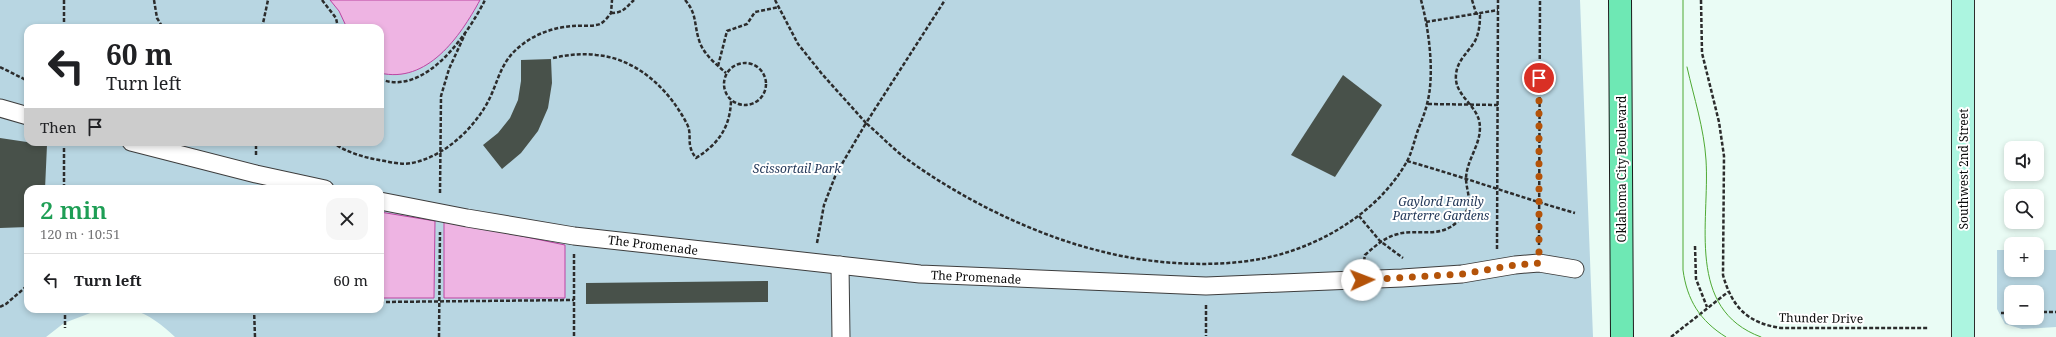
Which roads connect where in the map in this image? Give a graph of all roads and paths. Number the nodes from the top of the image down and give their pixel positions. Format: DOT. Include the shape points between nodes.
graph roads {
  1 [pos="64,0"];
  2 [pos="154,0"];
  3 [pos="268,0"];
  4 [pos="322,0"];
  5 [pos="485,0"];
  6 [pos="612,0"];
  7 [pos="634,0"];
  8 [pos="685,0"];
  9 [pos="775,0"];
  10 [pos="944,0"];
  11 [pos="1421,0"];
  12 [pos="1472,0"];
  13 [pos="1498,0"];
  14 [pos="1540,0"];
  15 [pos="1620,0"];
  16 [pos="1701,0"];
  17 [pos="1963,0"];
  18 [pos="778,7"];
  19 [pos="1498,10"];
  20 [pos="611,13"];
  21 [pos="1480,15"];
  22 [pos="1426,22"];
  23 [pos="64,24"];
  24 [pos="161,24"];
  25 [pos="263,24"];
  26 [pos="337,24"];
  27 [pos="465,34"];
  28 [pos="553,58"];
  29 [pos="718,66"];
  30 [pos="0,67"];
  31 [pos="726,73"];
  32 [pos="24,79"];
  33 [pos="384,81"];
  34 [pos="731,101"];
  35 [pos="1428,104"];
  36 [pos="1471,104"];
  37 [pos="1498,105"];
  38 [pos="0,108"];
  39 [pos="24,115"];
  40 [pos="866,123"];
  41 [pos="64,146"];
  42 [pos="147,146"];
  43 [pos="339,146"];
  44 [pos="440,151"];
  45 [pos="1407,161"];
  46 [pos="1466,177"];
  47 [pos="64,185"];
  48 [pos="307,185"];
  49 [pos="1498,190"];
  50 [pos="384,202"];
  51 [pos="1539,203"];
  52 [pos="440,213"];
  53 [pos="1575,213"];
  54 [pos="1359,216"];
  55 [pos="574,236"];
  56 [pos="1380,241"];
  57 [pos="1695,246"];
  58 [pos="815,263"];
  59 [pos="1539,263"];
  60 [pos="840,265"];
  61 [pos="1497,268"];
  62 [pos="1575,268"];
  63 [pos="1428,276"];
  64 [pos="1362,280"];
  65 [pos="24,288"];
  66 [pos="1728,292"];
  67 [pos="574,300"];
  68 [pos="384,302"];
  69 [pos="438,302"];
  70 [pos="0,307"];
  71 [pos="1707,307"];
  72 [pos="2044,312"];
  73 [pos="2056,312"];
  74 [pos="65,313"];
  75 [pos="254,313"];
  76 [pos="65,328"];
  77 [pos="1928,328"];
  78 [pos="255,337"];
  79 [pos="438,337"];
  80 [pos="574,337"];
  81 [pos="841,337"];
  82 [pos="1622,337"];
  83 [pos="1671,337"];
  84 [pos="1963,337"];
  1 -- 23 [label="path"];
  2 -- 24 [label="path"];
  3 -- 25 [label="path"];
  4 -- 26 [label="path" via="336,18"];
  5 -- 27 [label="path"];
  6 -- 20 [label="path"];
  7 -- 20 [label="path" via="625,10"];
  8 -- 29 [label="path" via="694,13 698,40 708,57"];
  9 -- 18 [label="path"];
  10 -- 40 [label="path"];
  11 -- 22 [label="path"];
  12 -- 21 [label="path" via="1476,13"];
  13 -- 19 [label="path"];
  14 -- 51 [label="path"];
  15 -- 82 [label="main road, Oklahoma City Boulevard"];
  16 -- 66 [label="path" via="1702,53 1719,122 1724,156 1723,275"];
  17 -- 84 [label="street, Southwest 2nd Street"];
  18 -- 29 [label="path" via="755,12 748,24 728,31"];
  18 -- 40 [label="path" via="798,44"];
  19 -- 21 [label="path"];
  19 -- 37 [label="path"];
  20 -- 44 [label="path" via="601,23 558,28 538,34 523,43 511,53 503,65 491,97 478,118 454,143"];
  21 -- 22 [label="path"];
  21 -- 36 [label="path" via="1478,33 1459,63 1455,77 1461,94"];
  22 -- 35 [label="path" via="1430,71"];
  27 -- 33 [label="path" via="441,61 421,76 402,82"];
  27 -- 44 [label="path" via="449,69 441,96"];
  28 -- 34 [label="path" via="596,55 626,62 648,77 666,91 678,107 688,126 689,150 696,158 710,149 720,138 729,119"];
  29 -- 31 [label="path"];
  30 -- 32 [label="path"];
  31 -- 34 [label="path" via="724,90"];
  31 -- 34 [label="path" via="740,62 748,62 765,75 765,90 757,101 744,106"];
  35 -- 36 [label="path"];
  35 -- 45 [label="path"];
  36 -- 37 [label="path"];
  36 -- 46 [label="path" via="1478,117 1480,134"];
  37 -- 49 [label="path"];
  38 -- 39 [label="street"];
  40 -- 54 [label="path" via="904,157 998,213 1048,234 1104,252 1148,260 1183,262 1259,259 1289,251 1327,236"];
  40 -- 58 [label="path" via="836,174 824,205"];
  41 -- 47 [label="path"];
  42 -- 48 [label="street"];
  43 -- 44 [label="path" via="356,155 397,163 416,162"];
  44 -- 52 [label="path"];
  45 -- 46 [label="path"];
  45 -- 54 [label="path" via="1384,192"];
  46 -- 49 [label="path"];
  46 -- 56 [label="path" via="1469,206 1451,227 1435,232 1398,234"];
  49 -- 51 [label="path"];
  49 -- 61 [label="path"];
  50 -- 52 [label="street, The Promenade"];
  51 -- 53 [label="path"];
  51 -- 59 [label="path"];
  52 -- 55 [label="street, The Promenade"];
  52 -- 69 [label="path"];
  54 -- 56 [label="path"];
  55 -- 58 [label="street, The Promenade"];
  55 -- 67 [label="path"];
  56 -- 63 [label="path"];
  56 -- 64 [label="path" via="1365,255"];
  57 -- 71 [label="path" via="1696,279"];
  58 -- 60 [label="street, The Promenade"];
  59 -- 61 [label="street, The Promenade"];
  59 -- 62 [label="street, The Promenade"];
  60 -- 64 [label="street, The Promenade" via="920,274 1198,286"];
  60 -- 81 [label="street"];
  61 -- 63 [label="street, The Promenade"];
  63 -- 64 [label="street, The Promenade"];
  65 -- 70 [label="path"];
  66 -- 71 [label="path"];
  66 -- 77 [label="path, Thunder Drive" via="1742,312 1766,326"];
  67 -- 69 [label="path"];
  67 -- 80 [label="path"];
  68 -- 69 [label="path"];
  69 -- 79 [label="path"];
  71 -- 83 [label="path"];
  72 -- 73 [label="path"];
  74 -- 76 [label="path"];
  75 -- 78 [label="path"];
}
